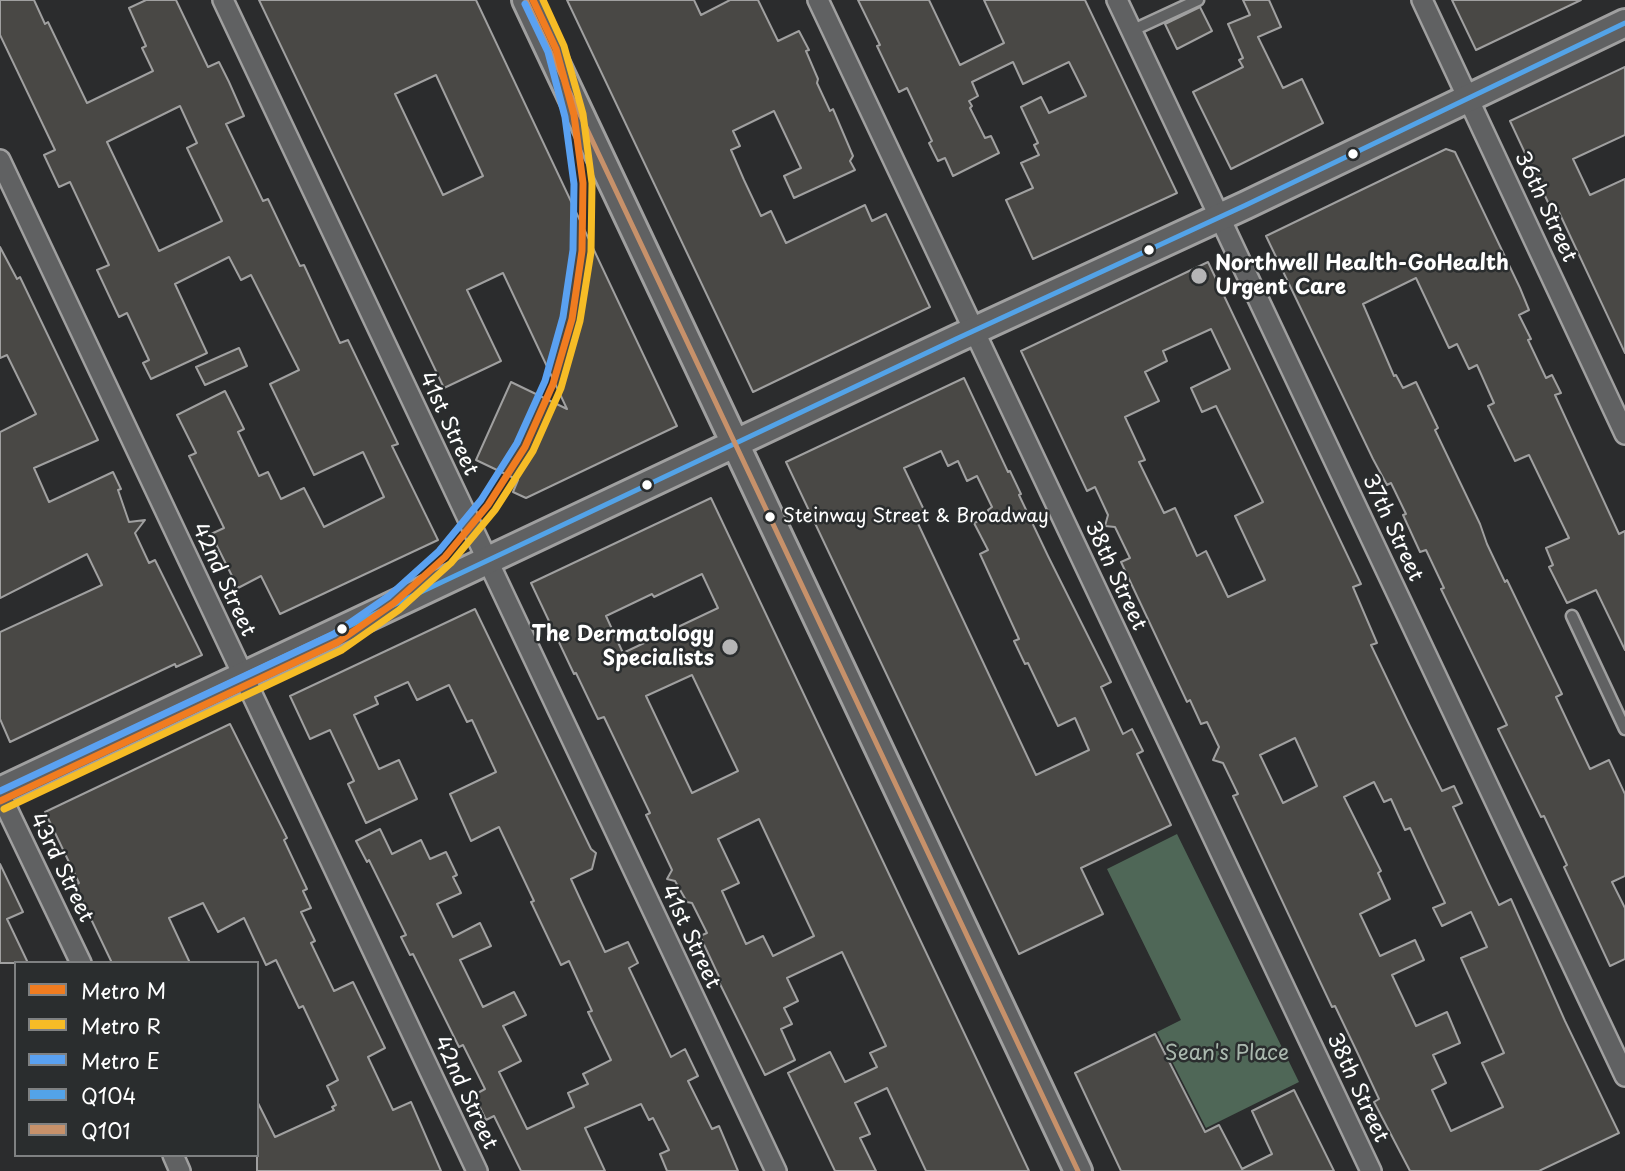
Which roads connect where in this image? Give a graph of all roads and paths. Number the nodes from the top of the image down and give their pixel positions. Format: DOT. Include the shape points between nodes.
graph roads {
  1 [pos="222,0"];
  2 [pos="526,0"];
  3 [pos="817,0"];
  4 [pos="1117,0"];
  5 [pos="1198,0"];
  6 [pos="1422,0"];
  7 [pos="1625,23"];
  8 [pos="1131,31"];
  9 [pos="1469,97"];
  10 [pos="0,160"];
  11 [pos="1220,217"];
  12 [pos="974,331"];
  13 [pos="1625,435"];
  14 [pos="735,444"];
  15 [pos="487,561"];
  16 [pos="1572,616"];
  17 [pos="243,676"];
  18 [pos="1625,729"];
  19 [pos="0,792"];
  20 [pos="80,961"];
  21 [pos="1625,1076"];
  22 [pos="477,1171"];
  23 [pos="776,1171"];
  24 [pos="1078,1171"];
  25 [pos="1371,1171"];
  1 -- 15 [label="street, 41st Street"];
  2 -- 14 [label="main road"];
  3 -- 12 [label="street, 38th Street"];
  4 -- 8 [label="street, 37th Street"];
  5 -- 8 [label="lane"];
  6 -- 9 [label="street, 36th Street"];
  7 -- 9 [label="main road"];
  8 -- 11 [label="street, 37th Street"];
  9 -- 11 [label="main road"];
  9 -- 13 [label="street, 36th Street"];
  10 -- 17 [label="street, 42nd Street"];
  11 -- 12 [label="main road"];
  11 -- 21 [label="street, 37th Street"];
  12 -- 14 [label="main road"];
  12 -- 25 [label="street, 38th Street"];
  14 -- 15 [label="main road"];
  14 -- 24 [label="main road"];
  15 -- 17 [label="main road"];
  15 -- 23 [label="street, 41st Street"];
  16 -- 18 [label="lane"];
  17 -- 19 [label="main road"];
  17 -- 22 [label="street, 42nd Street"];
  19 -- 20 [label="street, 43rd Street"];
}
